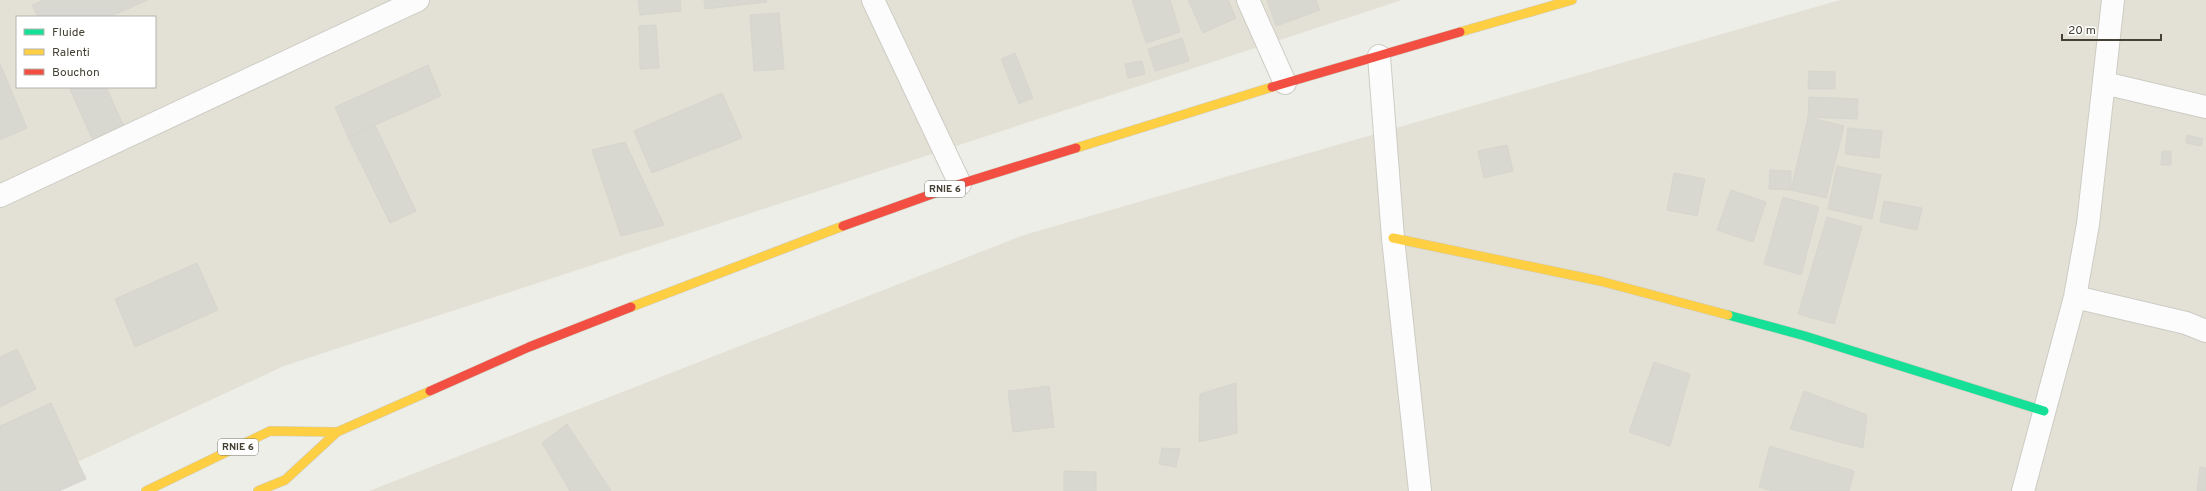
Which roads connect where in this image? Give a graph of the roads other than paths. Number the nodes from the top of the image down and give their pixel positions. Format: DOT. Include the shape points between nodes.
graph roads {
  1 [pos="418,0"];
  2 [pos="872,0"];
  3 [pos="1248,0"];
  4 [pos="1568,0"];
  5 [pos="2113,0"];
  6 [pos="1379,56"];
  7 [pos="1285,83"];
  8 [pos="2104,83"];
  9 [pos="2206,107"];
  10 [pos="960,184"];
  11 [pos="0,196"];
  12 [pos="1393,238"];
  13 [pos="2075,297"];
  14 [pos="2206,331"];
  15 [pos="2044,411"];
  16 [pos="336,432"];
  17 [pos="146,491"];
  18 [pos="258,491"];
  19 [pos="1420,491"];
  20 [pos="2023,491"];
  1 -- 11 [label="street"];
  2 -- 10 [label="street"];
  3 -- 7 [label="street"];
  4 -- 6 [label="main road, RNIE 6"];
  5 -- 8 [label="street"];
  6 -- 7 [label="main road, RNIE 6"];
  6 -- 12 [label="street"];
  7 -- 10 [label="main road, RNIE 6"];
  8 -- 9 [label="street"];
  8 -- 13 [label="street" via="2088,224"];
  10 -- 16 [label="main road, RNIE 6" via="863,218 529,347"];
  12 -- 15 [label="main road" via="1615,285 1805,336"];
  12 -- 19 [label="street"];
  13 -- 14 [label="street" via="2186,322"];
  13 -- 15 [label="street"];
  15 -- 20 [label="street"];
  16 -- 17 [label="main road, RNIE 6" via="270,431"];
  16 -- 18 [label="main road, RNIE 6" via="285,480"];
}
